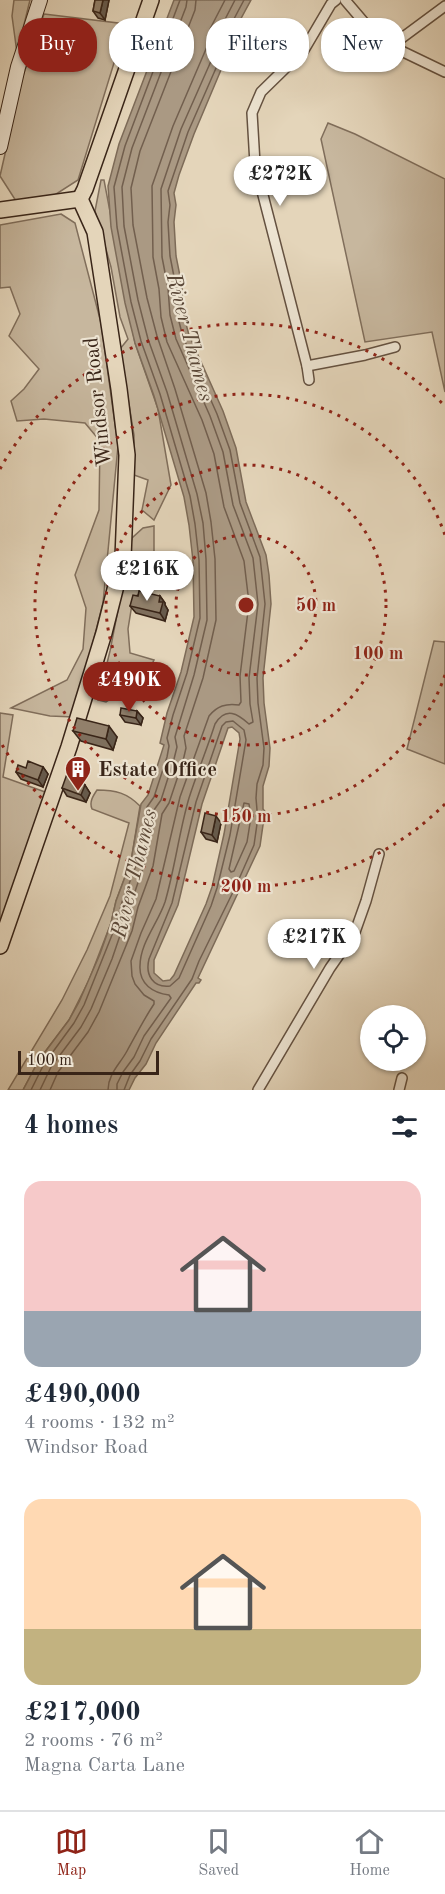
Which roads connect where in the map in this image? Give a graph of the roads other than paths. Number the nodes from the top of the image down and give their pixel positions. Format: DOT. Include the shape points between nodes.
graph roads {
  1 [pos="40,0"];
  2 [pos="151,0"];
  3 [pos="336,0"];
  4 [pos="345,0"];
  5 [pos="445,6"];
  6 [pos="360,18"];
  7 [pos="405,36"];
  8 [pos="405,53"];
  9 [pos="445,72"];
  10 [pos="0,147"];
  11 [pos="80,199"];
  12 [pos="0,205"];
  13 [pos="0,210"];
  14 [pos="395,347"];
  15 [pos="307,366"];
  16 [pos="309,380"];
  17 [pos="379,854"];
  18 [pos="0,946"];
  19 [pos="402,1078"];
  20 [pos="258,1090"];
  21 [pos="399,1090"];
  1 -- 10 [label="main road" via="18,67"];
  2 -- 11 [label="main road"];
  3 -- 15 [label="street" via="304,50 261,92 252,113 255,164"];
  4 -- 6 [label="street"];
  5 -- 7 [label="street"];
  8 -- 9 [label="street"];
  11 -- 13 [label="main road"];
  11 -- 18 [label="main road, Windsor Road" via="95,232 127,455 123,558 72,737"];
  12 -- 13 [label="main road"];
  14 -- 15 [label="street"];
  15 -- 16 [label="street"];
  17 -- 20 [label="street" via="355,932"];
  19 -- 21 [label="street"];
}
